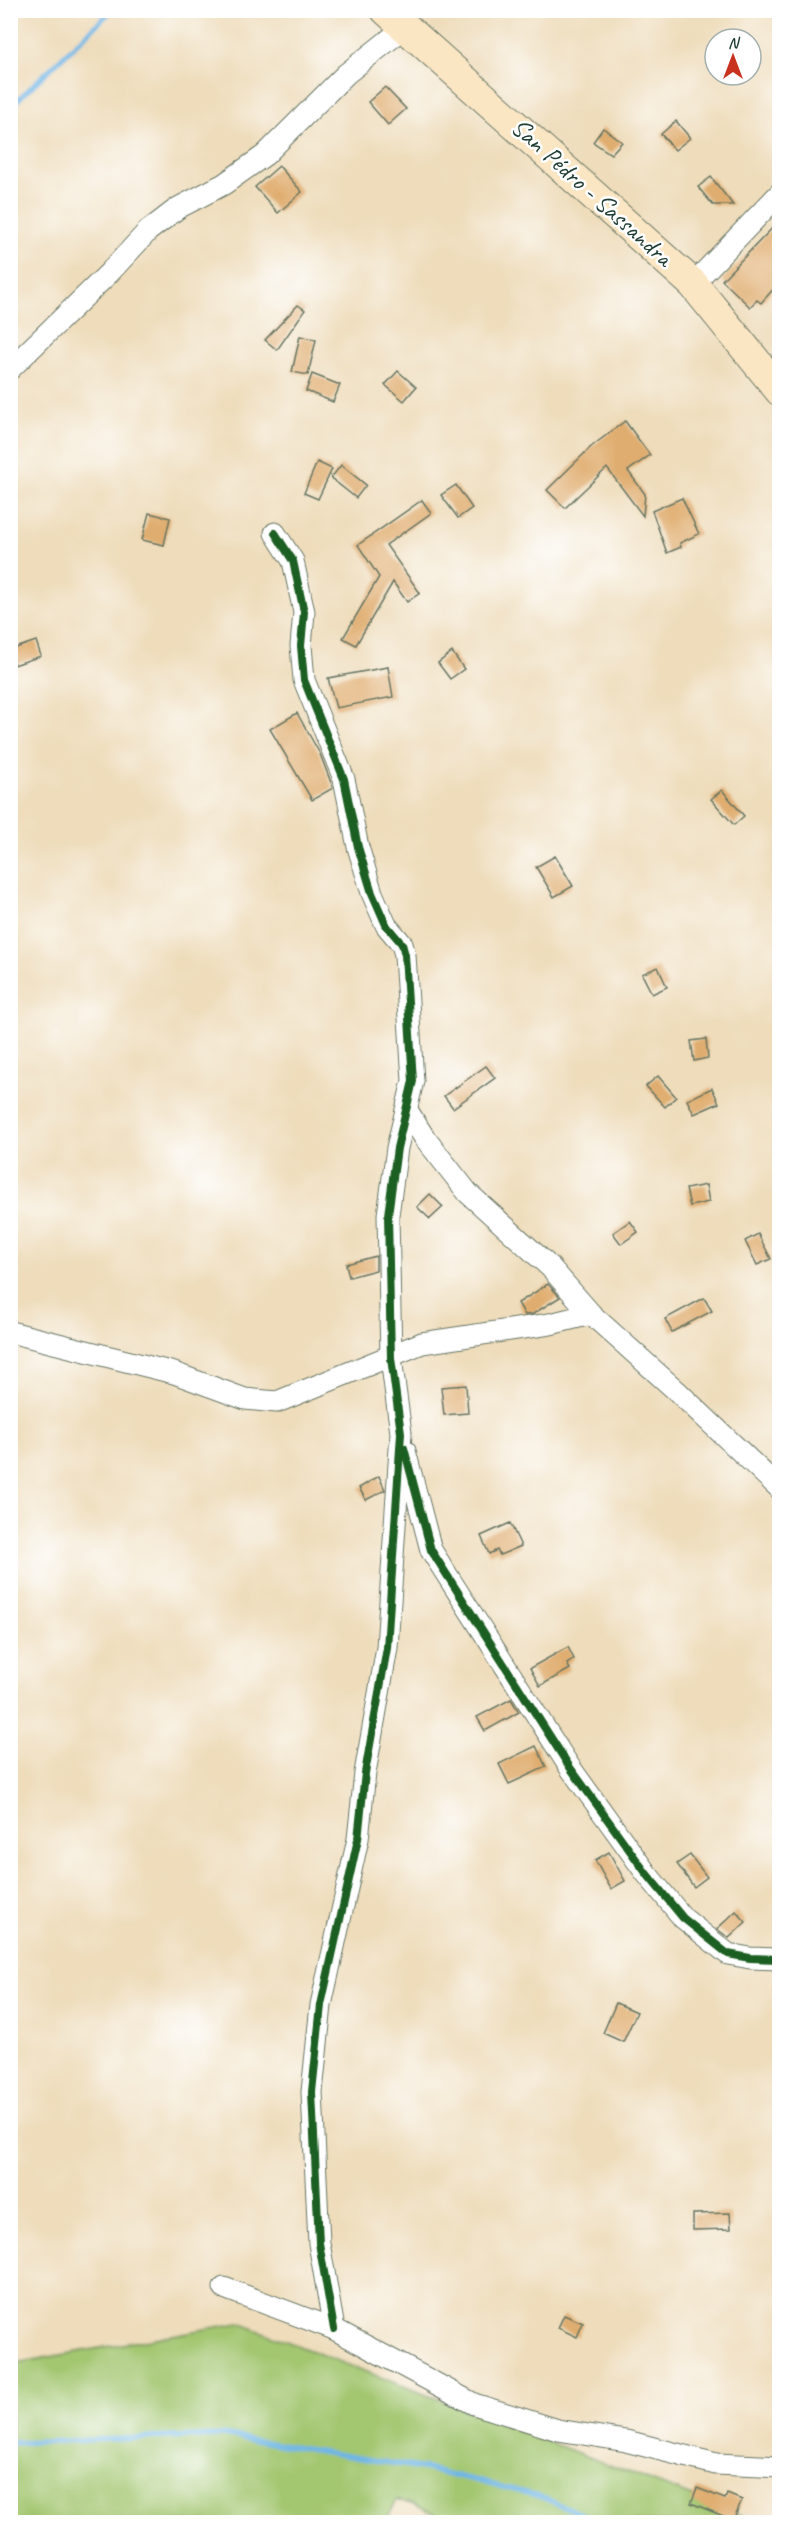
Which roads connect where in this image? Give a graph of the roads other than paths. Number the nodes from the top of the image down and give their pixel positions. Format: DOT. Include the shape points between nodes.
graph roads {
  1 [pos="395,19"];
  2 [pos="780,193"];
  3 [pos="693,284"];
  4 [pos="10,369"];
  5 [pos="780,391"];
  6 [pos="275,533"];
  7 [pos="407,1110"];
  8 [pos="591,1314"];
  9 [pos="10,1332"];
  10 [pos="391,1358"];
  11 [pos="401,1433"];
  12 [pos="780,1490"];
  13 [pos="780,1959"];
  14 [pos="224,2288"];
  15 [pos="334,2329"];
  16 [pos="780,2467"];
  1 -- 3 [label="main road, San Pédro - Sassandra"];
  1 -- 4 [label="street" via="265,155 148,231"];
  2 -- 3 [label="street"];
  3 -- 5 [label="main road, San Pédro - Sassandra"];
  6 -- 7 [label="street" via="293,561 304,612 304,680 344,778 372,894 405,955 413,1081"];
  7 -- 8 [label="street" via="468,1193 551,1268"];
  7 -- 10 [label="street" via="397,1148 388,1215"];
  8 -- 10 [label="street" via="422,1344"];
  8 -- 12 [label="street"];
  9 -- 10 [label="street" via="174,1372 245,1400 278,1402"];
  10 -- 11 [label="street"];
  11 -- 13 [label="street" via="431,1550 525,1699 632,1854 683,1918 713,1944 728,1954"];
  11 -- 15 [label="street" via="387,1648 358,1839 321,2005 312,2092 319,2243"];
  14 -- 15 [label="street"];
  15 -- 16 [label="street" via="474,2404 558,2430 626,2441 716,2464"];
}
